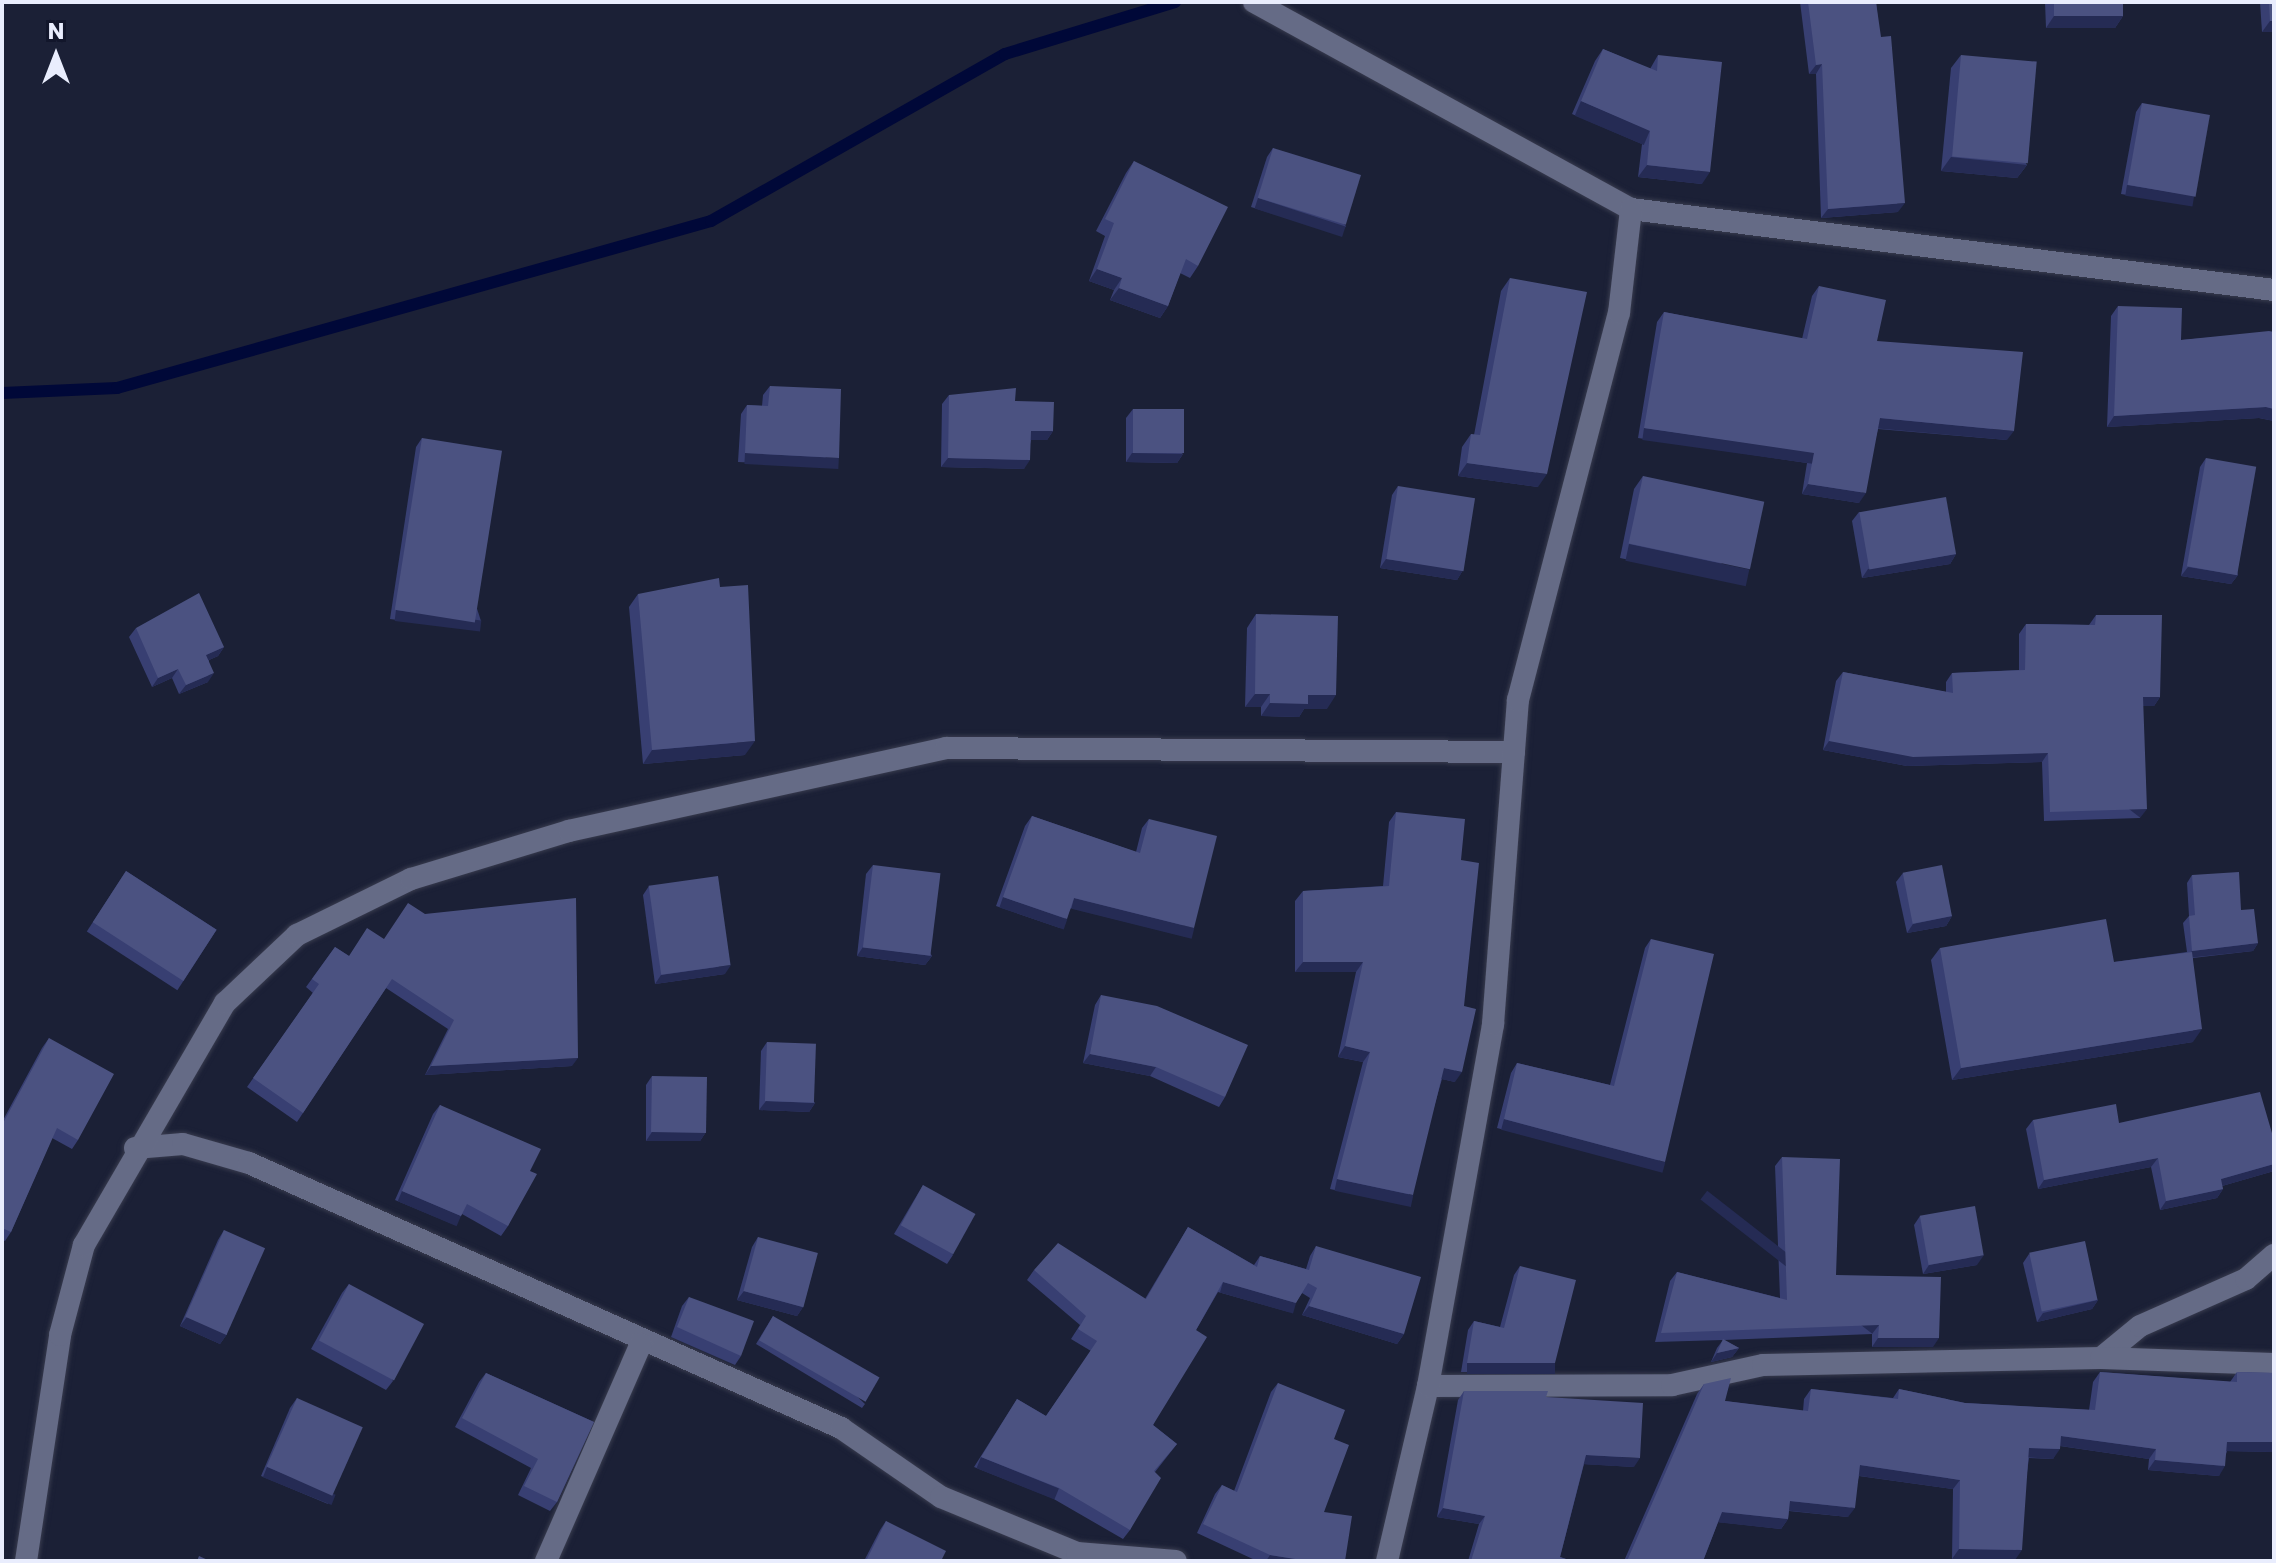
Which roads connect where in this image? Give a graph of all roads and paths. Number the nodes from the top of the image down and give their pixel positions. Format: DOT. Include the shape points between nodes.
graph roads {
  1 [pos="1254,2"];
  2 [pos="1631,209"];
  3 [pos="2274,290"];
  4 [pos="1514,752"];
  5 [pos="135,1148"];
  6 [pos="2274,1255"];
  7 [pos="641,1344"];
  8 [pos="2101,1358"];
  9 [pos="2274,1364"];
  10 [pos="1428,1386"];
  11 [pos="26,1561"];
  12 [pos="546,1561"];
  13 [pos="1176,1561"];
  14 [pos="1387,1561"];
  1 -- 2 [label="street"];
  2 -- 3 [label="street"];
  2 -- 4 [label="street" via="1619,313 1518,700"];
  4 -- 5 [label="street" via="946,748 569,831 411,879 297,935 225,1003"];
  4 -- 10 [label="street" via="1493,1024"];
  5 -- 7 [label="street" via="183,1144 249,1163"];
  5 -- 11 [label="street" via="84,1245 60,1335"];
  6 -- 8 [label="street" via="2246,1279 2140,1326"];
  7 -- 12 [label="street"];
  7 -- 13 [label="street" via="841,1428 941,1497 1077,1553"];
  8 -- 9 [label="street"];
  8 -- 10 [label="street" via="1763,1365 1672,1385"];
  10 -- 14 [label="street"];
}
